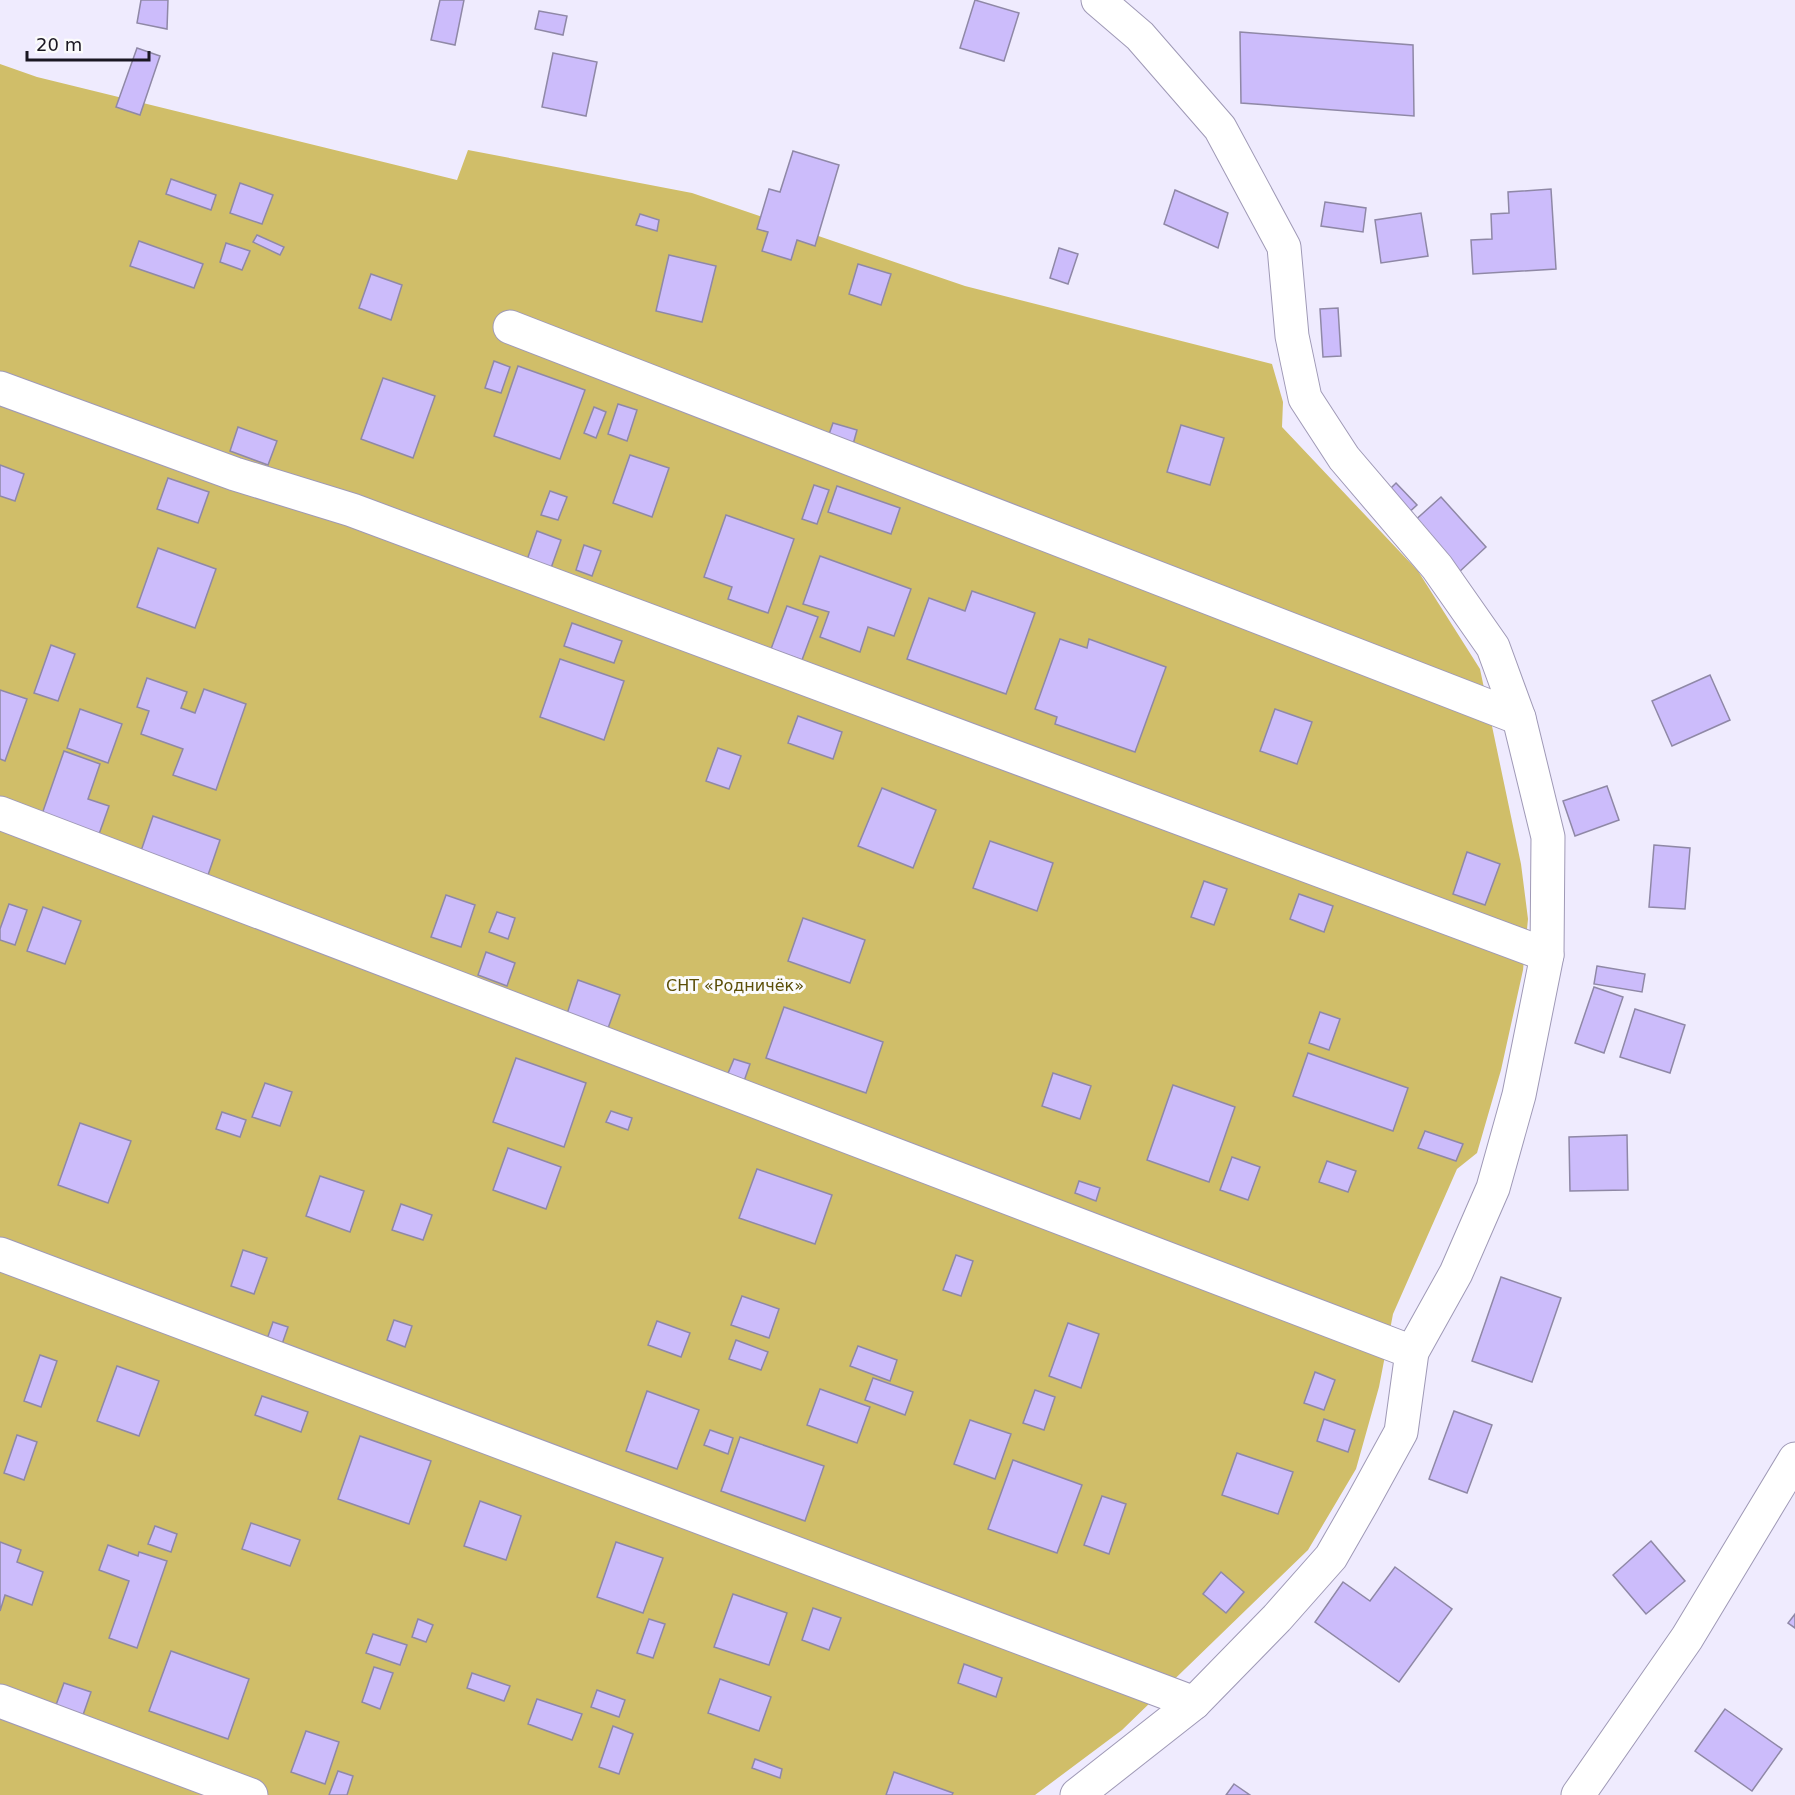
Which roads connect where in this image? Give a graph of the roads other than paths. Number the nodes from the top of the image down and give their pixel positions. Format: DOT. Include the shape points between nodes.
graph roads {
  1 [pos="1098,0"];
  2 [pos="510,327"];
  3 [pos="0,388"];
  4 [pos="1519,718"];
  5 [pos="0,813"];
  6 [pos="1547,955"];
  7 [pos="0,1254"];
  8 [pos="1412,1352"];
  9 [pos="1795,1458"];
  10 [pos="0,1701"];
  11 [pos="1194,1703"];
  12 [pos="251,1795"];
  13 [pos="1077,1795"];
  14 [pos="1578,1795"];
  1 -- 4 [label="street" via="1140,36 1220,128 1284,247 1292,336 1305,398 1344,458 1437,567 1493,647"];
  2 -- 4 [label="street"];
  3 -- 6 [label="street" via="236,474 352,510"];
  4 -- 6 [label="street" via="1548,837"];
  5 -- 8 [label="street"];
  6 -- 8 [label="street" via="1519,1095 1493,1188 1456,1273"];
  7 -- 11 [label="street"];
  8 -- 11 [label="street" via="1401,1432 1331,1557"];
  9 -- 14 [label="street" via="1687,1638"];
  10 -- 12 [label="street"];
  11 -- 13 [label="street"];
}
